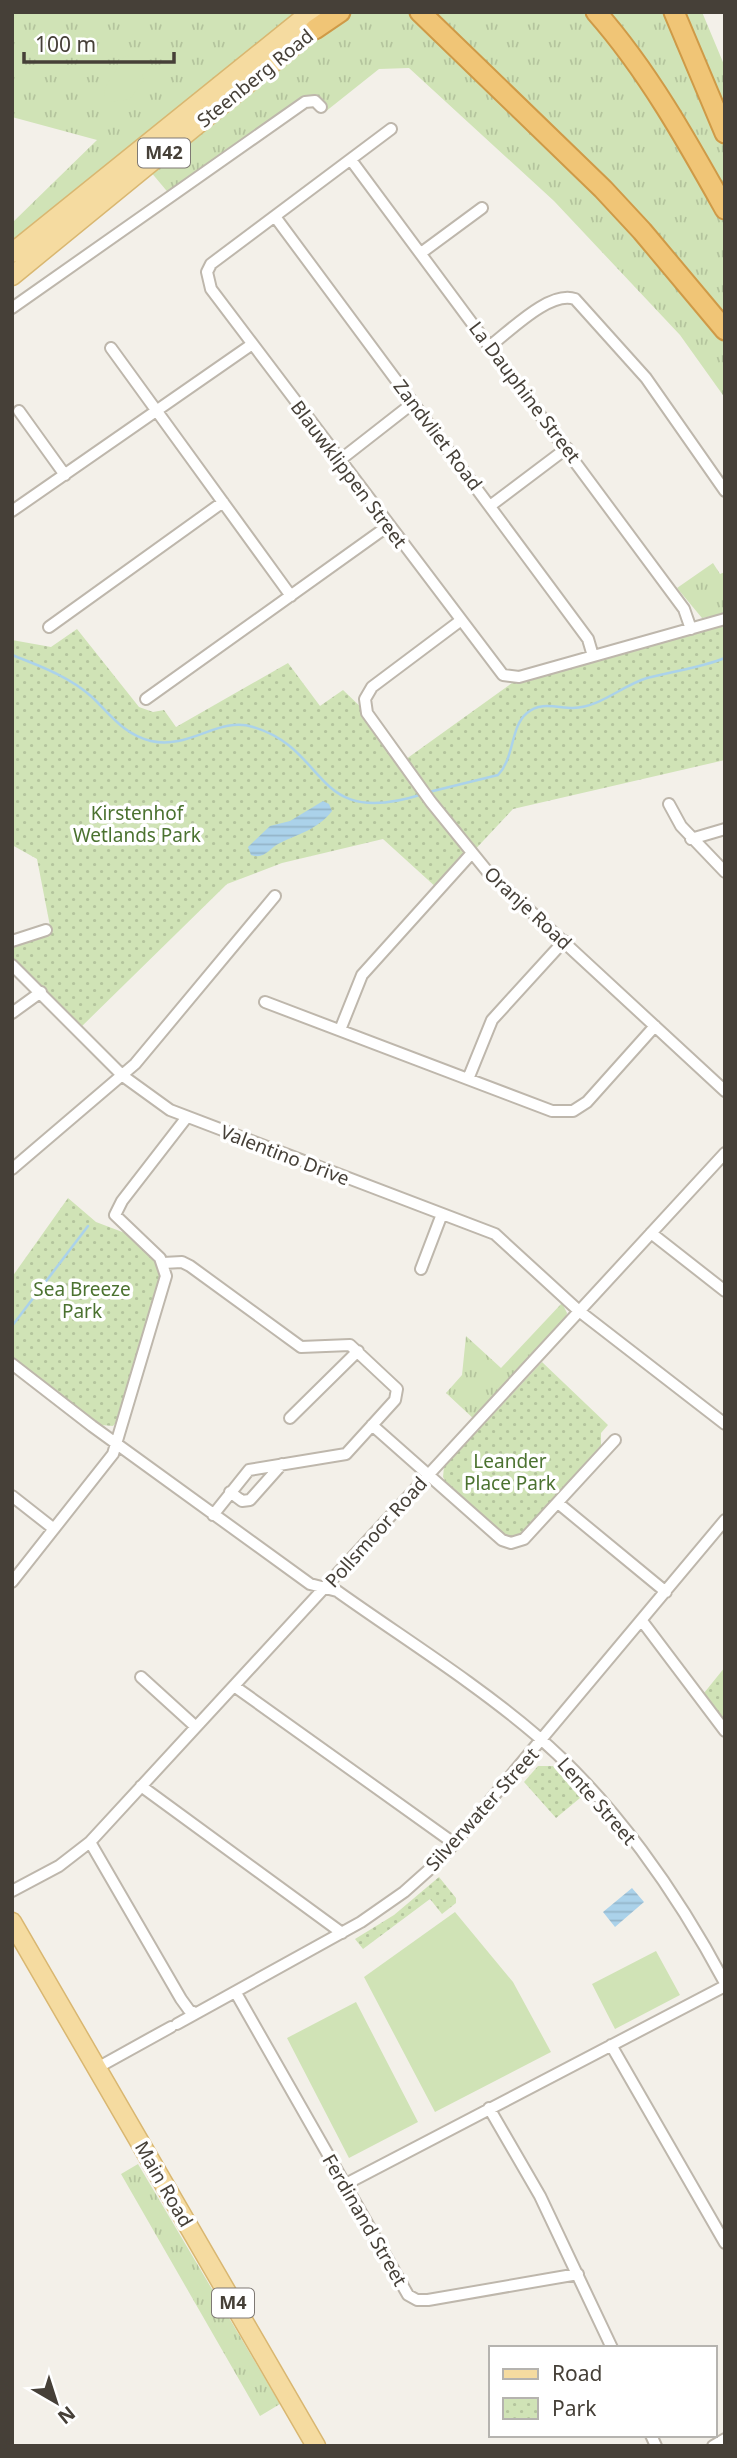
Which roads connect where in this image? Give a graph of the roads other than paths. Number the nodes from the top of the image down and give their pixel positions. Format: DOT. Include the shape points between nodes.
graph roads {
  1 [pos="337,12"];
  2 [pos="413,12"];
  3 [pos="420,12"];
  4 [pos="596,12"];
  5 [pos="674,12"];
  6 [pos="313,21"];
  7 [pos="435,28"];
  8 [pos="321,107"];
  9 [pos="391,129"];
  10 [pos="725,133"];
  11 [pos="351,160"];
  12 [pos="481,208"];
  13 [pos="725,209"];
  14 [pos="276,218"];
  15 [pos="12,253"];
  16 [pos="421,253"];
  17 [pos="12,276"];
  18 [pos="12,308"];
  19 [pos="725,330"];
  20 [pos="251,345"];
  21 [pos="490,346"];
  22 [pos="111,348"];
  23 [pos="413,403"];
  24 [pos="19,411"];
  25 [pos="157,411"];
  26 [pos="567,448"];
  27 [pos="340,460"];
  28 [pos="65,475"];
  29 [pos="725,491"];
  30 [pos="223,502"];
  31 [pos="490,506"];
  32 [pos="12,512"];
  33 [pos="388,526"];
  34 [pos="291,596"];
  35 [pos="725,619"];
  36 [pos="460,621"];
  37 [pos="49,627"];
  38 [pos="691,629"];
  39 [pos="593,656"];
  40 [pos="146,699"];
  41 [pos="669,803"];
  42 [pos="725,829"];
  43 [pos="691,839"];
  44 [pos="471,854"];
  45 [pos="725,872"];
  46 [pos="275,896"];
  47 [pos="46,930"];
  48 [pos="12,941"];
  49 [pos="564,942"];
  50 [pos="12,965"];
  51 [pos="41,992"];
  52 [pos="265,1002"];
  53 [pos="12,1013"];
  54 [pos="655,1026"];
  55 [pos="340,1030"];
  56 [pos="123,1076"];
  57 [pos="468,1079"];
  58 [pos="725,1091"];
  59 [pos="187,1117"];
  60 [pos="725,1153"];
  61 [pos="12,1169"];
  62 [pos="442,1214"];
  63 [pos="651,1233"];
  64 [pos="163,1263"];
  65 [pos="421,1269"];
  66 [pos="725,1291"];
  67 [pos="579,1311"];
  68 [pos="358,1351"];
  69 [pos="12,1364"];
  70 [pos="290,1418"];
  71 [pos="725,1424"];
  72 [pos="372,1425"];
  73 [pos="615,1440"];
  74 [pos="116,1444"];
  75 [pos="282,1464"];
  76 [pos="428,1475"];
  77 [pos="230,1492"];
  78 [pos="12,1496"];
  79 [pos="558,1503"];
  80 [pos="213,1515"];
  81 [pos="724,1521"];
  82 [pos="54,1529"];
  83 [pos="12,1582"];
  84 [pos="326,1587"];
  85 [pos="666,1592"];
  86 [pos="642,1621"];
  87 [pos="141,1677"];
  88 [pos="234,1686"];
  89 [pos="196,1727"];
  90 [pos="725,1731"];
  91 [pos="543,1741"];
  92 [pos="141,1786"];
  93 [pos="90,1842"];
  94 [pos="455,1844"];
  95 [pos="12,1891"];
  96 [pos="12,1922"];
  97 [pos="342,1933"];
  98 [pos="725,1984"];
  99 [pos="236,1993"];
  100 [pos="195,2013"];
  101 [pos="611,2045"];
  102 [pos="97,2068"];
  103 [pos="489,2108"];
  104 [pos="344,2185"];
  105 [pos="725,2243"];
  106 [pos="578,2274"];
  107 [pos="611,2346"];
  108 [pos="725,2440"];
  109 [pos="316,2446"];
  110 [pos="713,2446"];
  1 -- 6 [label="highway"];
  2 -- 7 [label="highway"];
  3 -- 7 [label="highway"];
  4 -- 13 [label="highway" via="679,128"];
  5 -- 10 [label="highway"];
  6 -- 15 [label="main road, Steenberg Road / M42"];
  6 -- 17 [label="main road, Steenberg Road / M42"];
  7 -- 19 [label="highway" via="603,189"];
  8 -- 18 [label="street" via="315,101 304,102"];
  9 -- 11 [label="street"];
  11 -- 14 [label="street"];
  11 -- 16 [label="street, La Dauphine Street"];
  12 -- 16 [label="street"];
  14 -- 20 [label="street, Blauwklippen Street" via="211,264 207,272 211,289"];
  14 -- 23 [label="street, Zandvliet Road"];
  16 -- 21 [label="street, La Dauphine Street"];
  20 -- 25 [label="street"];
  20 -- 27 [label="street, Blauwklippen Street"];
  21 -- 26 [label="street, La Dauphine Street"];
  21 -- 29 [label="street" via="548,302 566,296 575,299 646,378"];
  22 -- 25 [label="street"];
  23 -- 27 [label="street"];
  23 -- 31 [label="street, Zandvliet Road"];
  24 -- 28 [label="street"];
  25 -- 28 [label="street"];
  25 -- 30 [label="street"];
  26 -- 31 [label="street"];
  26 -- 38 [label="street, La Dauphine Street" via="684,609"];
  27 -- 33 [label="street, Blauwklippen Street"];
  28 -- 32 [label="street"];
  30 -- 34 [label="street"];
  30 -- 37 [label="street"];
  31 -- 39 [label="street, Zandvliet Road" via="588,639"];
  33 -- 34 [label="street"];
  33 -- 36 [label="street, Blauwklippen Street"];
  34 -- 40 [label="street"];
  35 -- 38 [label="street"];
  36 -- 39 [label="street, Blauwklippen Street" via="497,671 507,677"];
  36 -- 44 [label="street, Oranje Road" via="372,687 365,699 367,713"];
  38 -- 39 [label="street"];
  41 -- 43 [label="street"];
  42 -- 43 [label="street"];
  43 -- 45 [label="street"];
  44 -- 49 [label="street, Oranje Road"];
  44 -- 55 [label="street" via="362,975"];
  46 -- 56 [label="street"];
  47 -- 48 [label="street"];
  49 -- 54 [label="street, Oranje Road"];
  49 -- 57 [label="street" via="492,1020"];
  50 -- 51 [label="street, Valentino Drive"];
  51 -- 53 [label="street"];
  51 -- 56 [label="street, Valentino Drive"];
  52 -- 55 [label="street"];
  54 -- 57 [label="street" via="587,1102 573,1111 552,1111"];
  54 -- 58 [label="street, Oranje Road"];
  55 -- 57 [label="street"];
  56 -- 59 [label="street, Valentino Drive"];
  56 -- 61 [label="street"];
  59 -- 62 [label="street, Valentino Drive"];
  59 -- 64 [label="street" via="115,1215"];
  60 -- 63 [label="street, Pollsmoor Road"];
  62 -- 65 [label="street"];
  62 -- 67 [label="street, Valentino Drive" via="495,1234"];
  63 -- 66 [label="street"];
  63 -- 67 [label="street, Pollsmoor Road"];
  64 -- 68 [label="street" via="190,1266 301,1347 346,1344"];
  64 -- 74 [label="street" via="165,1283"];
  67 -- 71 [label="street, Valentino Drive"];
  67 -- 76 [label="street, Pollsmoor Road"];
  68 -- 70 [label="street"];
  68 -- 72 [label="street" via="397,1389 395,1400"];
  69 -- 74 [label="street, Lente Street"];
  72 -- 75 [label="street" via="346,1454"];
  72 -- 76 [label="street"];
  73 -- 79 [label="street"];
  74 -- 80 [label="street, Lente Street"];
  74 -- 82 [label="street"];
  75 -- 77 [label="street" via="249,1470"];
  75 -- 77 [label="street" via="250,1500 242,1501"];
  76 -- 79 [label="street" via="510,1543 524,1539"];
  76 -- 84 [label="street, Pollsmoor Road"];
  77 -- 80 [label="street"];
  78 -- 82 [label="street"];
  79 -- 85 [label="street"];
  80 -- 84 [label="street, Lente Street" via="310,1584"];
  81 -- 85 [label="street, Silverwater Street"];
  82 -- 83 [label="street"];
  84 -- 88 [label="street, Pollsmoor Road"];
  84 -- 91 [label="street, Lente Street"];
  85 -- 86 [label="street, Silverwater Street"];
  86 -- 90 [label="street"];
  86 -- 91 [label="street, Silverwater Street"];
  87 -- 89 [label="street"];
  88 -- 89 [label="street, Pollsmoor Road"];
  88 -- 94 [label="street"];
  89 -- 92 [label="street, Pollsmoor Road"];
  91 -- 94 [label="street, Silverwater Street"];
  91 -- 98 [label="street, Lente Street" via="633,1842"];
  92 -- 93 [label="street, Pollsmoor Road"];
  92 -- 97 [label="street"];
  93 -- 95 [label="street, Pollsmoor Road" via="59,1866"];
  93 -- 100 [label="street" via="181,1999"];
  94 -- 97 [label="street, Silverwater Street" via="404,1892"];
  96 -- 102 [label="main road, Main Road / M4"];
  97 -- 99 [label="street, Silverwater Street"];
  98 -- 101 [label="street"];
  99 -- 100 [label="street, Silverwater Street"];
  99 -- 104 [label="street, Ferdinand Street"];
  100 -- 102 [label="street, Silverwater Street"];
  101 -- 103 [label="street"];
  101 -- 105 [label="street"];
  102 -- 109 [label="main road, Main Road / M4"];
  103 -- 104 [label="street"];
  103 -- 106 [label="street"];
  104 -- 106 [label="street, Ferdinand Street" via="403,2290 417,2300"];
  106 -- 107 [label="street"];
  108 -- 110 [label="street"];
}
